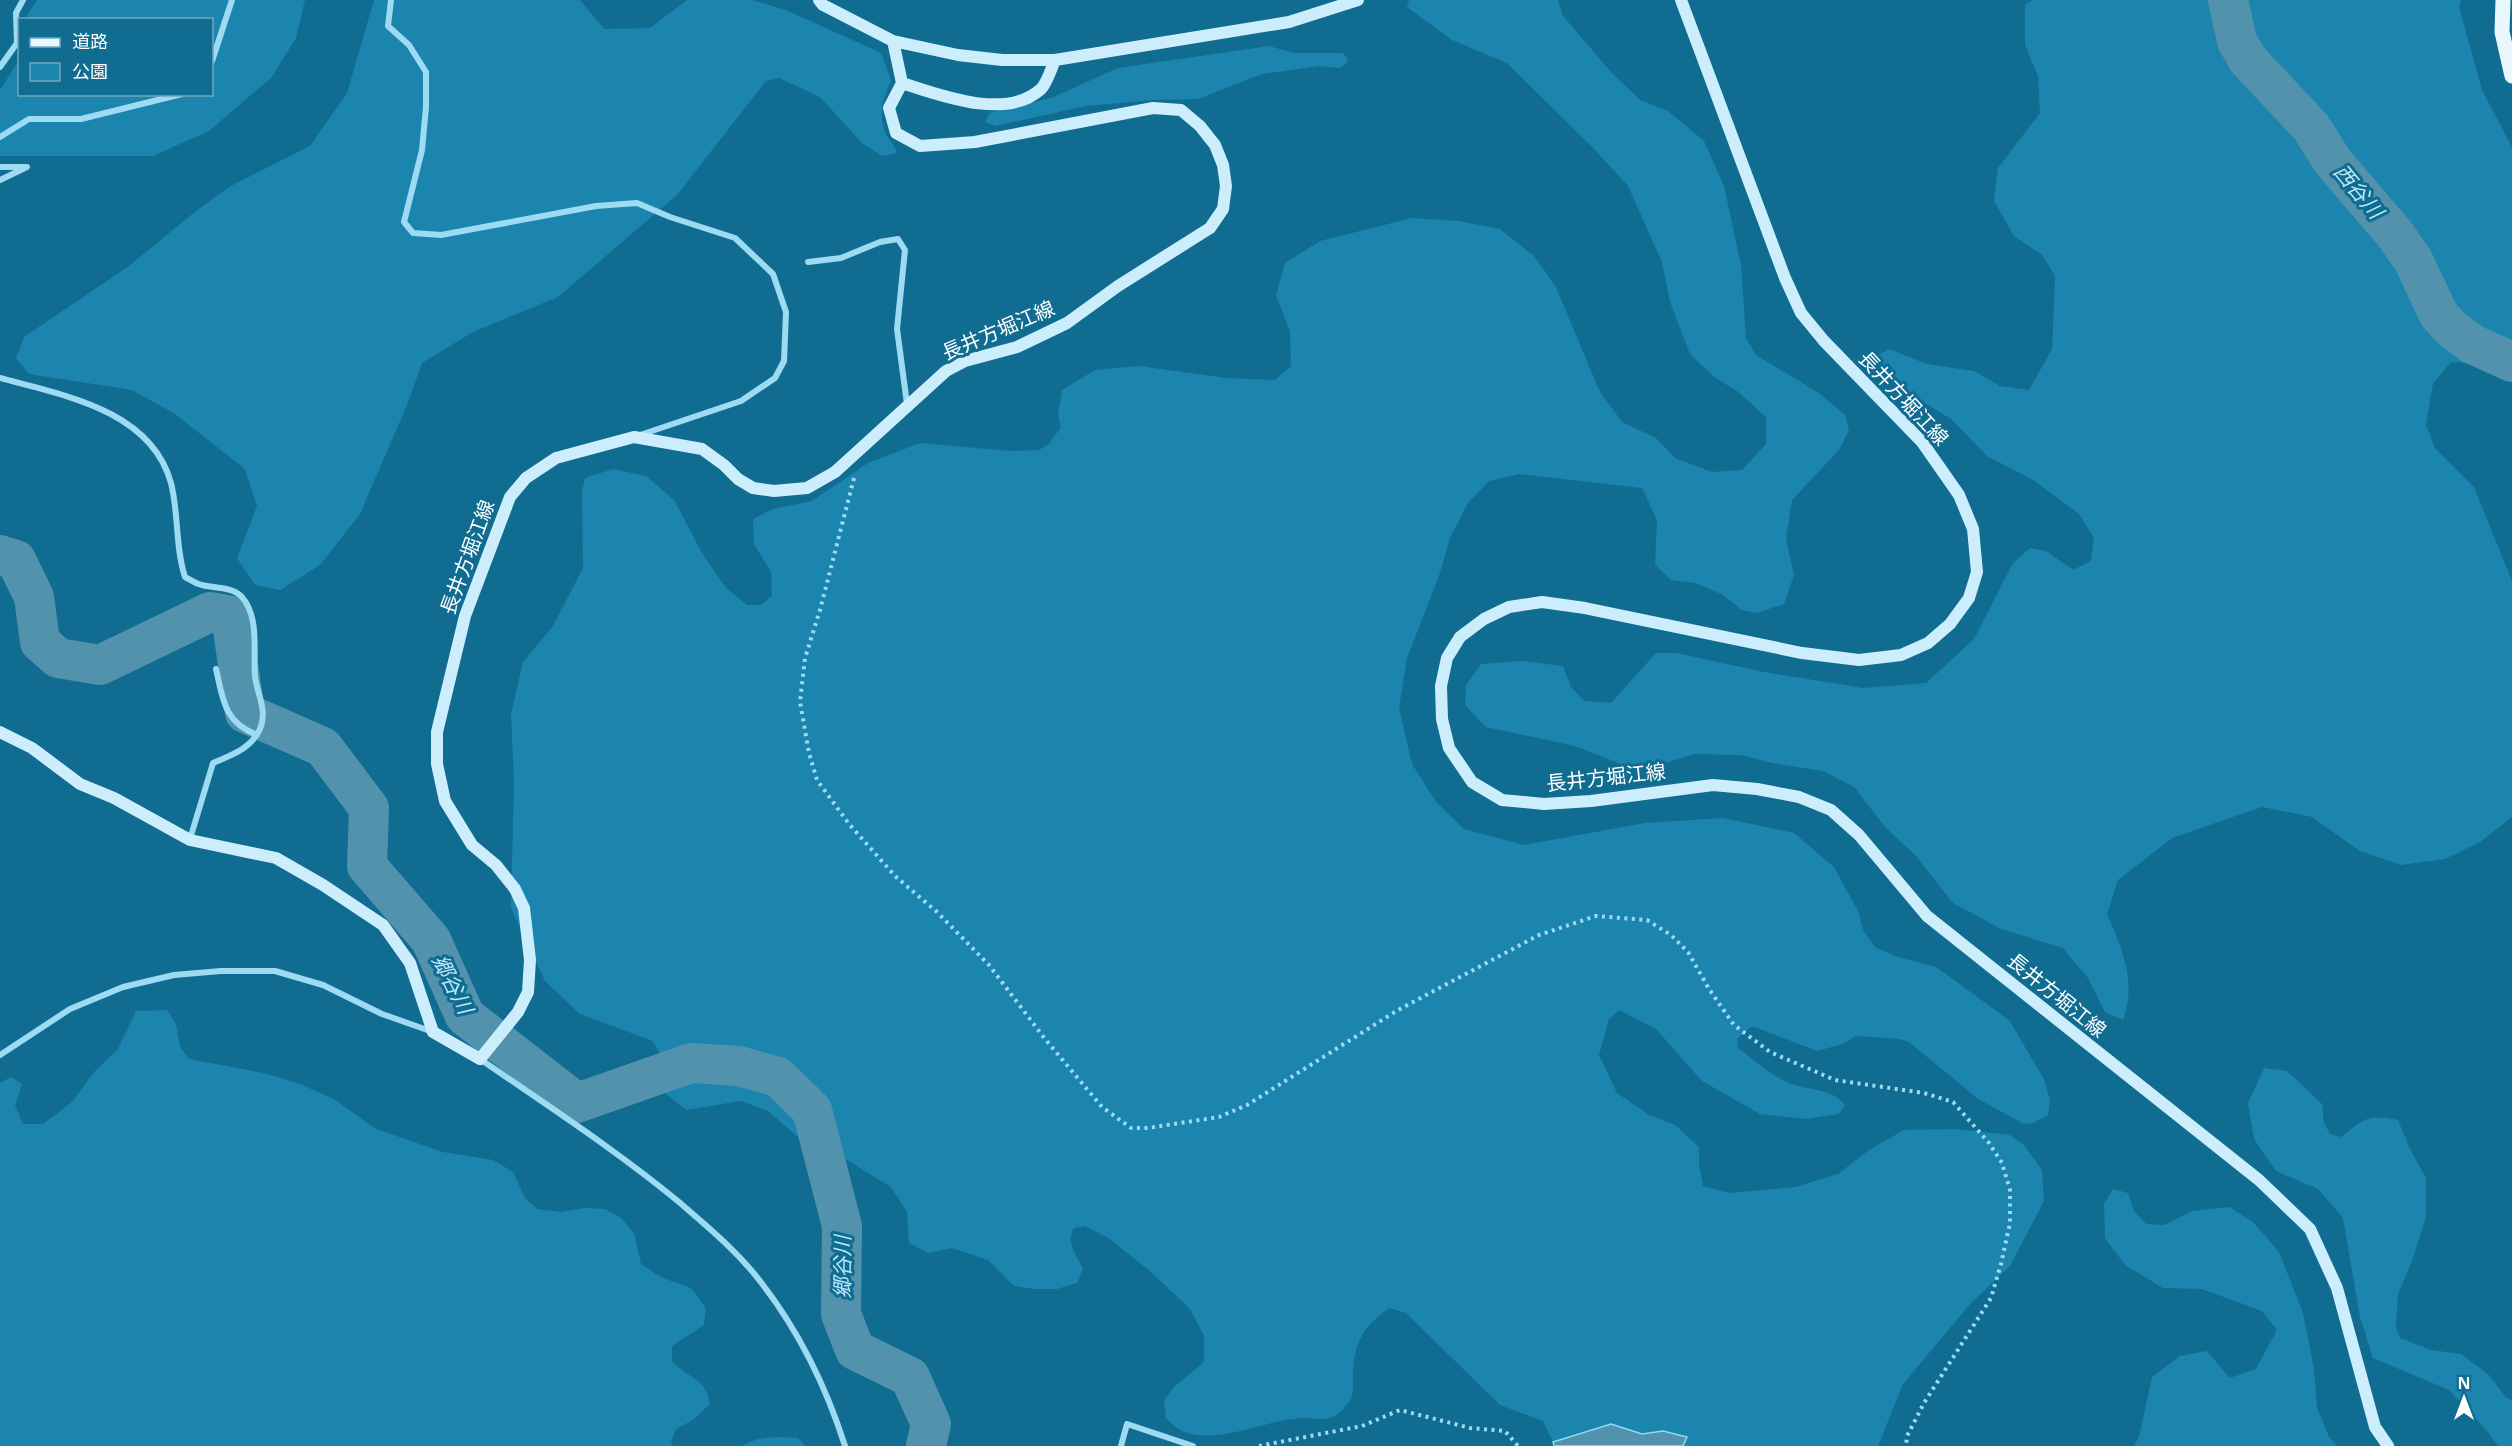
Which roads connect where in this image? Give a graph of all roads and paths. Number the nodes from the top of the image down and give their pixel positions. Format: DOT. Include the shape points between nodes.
graph roads {
  1 [pos="23,0"];
  2 [pos="232,0"];
  3 [pos="391,0"];
  4 [pos="819,0"];
  5 [pos="1358,0"];
  6 [pos="1681,0"];
  7 [pos="2503,0"];
  8 [pos="893,41"];
  9 [pos="213,58"];
  10 [pos="1055,60"];
  11 [pos="0,67"];
  12 [pos="2512,76"];
  13 [pos="902,83"];
  14 [pos="174,96"];
  15 [pos="0,137"];
  16 [pos="0,167"];
  17 [pos="0,180"];
  18 [pos="808,262"];
  19 [pos="0,378"];
  20 [pos="908,404"];
  21 [pos="634,437"];
  22 [pos="861,449"];
  23 [pos="216,669"];
  24 [pos="0,732"];
  25 [pos="257,735"];
  26 [pos="190,840"];
  27 [pos="433,1032"];
  28 [pos="484,1054"];
  29 [pos="0,1055"];
  30 [pos="845,1446"];
  31 [pos="1121,1446"];
  32 [pos="1192,1446"];
  33 [pos="1259,1446"];
  34 [pos="1518,1446"];
  35 [pos="1906,1446"];
  36 [pos="2388,1446"];
  1 -- 11 [label="street" via="16,14 17,43"];
  2 -- 9 [label="street"];
  3 -- 21 [label="street" via="388,26 409,45 426,72 422,150 404,222 413,233 441,235 596,206 637,203 735,238 773,274 786,312 784,361 775,378 741,401"];
  4 -- 8 [label="main road"];
  5 -- 10 [label="main road" via="1288,22"];
  6 -- 36 [label="main road, 長井方堀江線" via="1801,313 1922,442 1959,495 1974,529 1977,572 1969,598 1950,624 1928,643 1901,655 1860,660 1802,654 1585,608 1542,602 1509,607 1460,637 1447,658 1441,686 1442,719 1449,748 1472,782 1502,800 1544,804 1591,801 1713,785 1799,796 1831,810 1858,835 1927,916 2259,1179 2310,1229 2337,1288 2375,1427"];
  7 -- 12 [label="main road" via="2502,32"];
  8 -- 10 [label="main road" via="958,55"];
  8 -- 13 [label="main road"];
  10 -- 13 [label="main road" via="1042,89 1023,100 988,105 943,97"];
  13 -- 20 [label="main road, 長井方堀江線" via="889,108 896,133 920,146 975,142 1152,108 1181,110 1215,145 1226,186 1223,209 1210,228 1067,323 1017,346 965,361 946,371"];
  14 -- 15 [label="street" via="81,118 29,118"];
  16 -- 17 [label="street" via="27,167"];
  18 -- 20 [label="street" via="841,258 898,239 905,250 897,329"];
  19 -- 25 [label="street" via="106,410 134,428 159,454 171,483 179,558 185,578 241,596 250,614 255,635 255,678 263,705"];
  20 -- 22 [label="main road, 長井方堀江線"];
  21 -- 22 [label="main road, 長井方堀江線" via="702,449 753,488 774,491 807,488 835,472"];
  21 -- 28 [label="main road, 長井方堀江線" via="556,458 526,478 510,497 465,616 437,732 437,764 445,801 472,845 515,889 524,908 530,960 528,993 518,1012"];
  22 -- 35 [label="path" via="805,658 800,702 817,780 895,876 989,964 1045,1040 1102,1107 1131,1128 1219,1117 1247,1105 1398,1010 1539,935 1596,916 1647,920 1688,951 1708,989 1734,1025 1770,1052 1835,1080 1924,1093 1953,1102 2002,1164 2010,1190 2010,1223 1990,1298 1924,1403"];
  23 -- 25 [label="street" via="224,705 234,722"];
  24 -- 26 [label="main road" via="32,748 80,783"];
  25 -- 26 [label="street" via="238,753 213,763"];
  26 -- 27 [label="main road" via="276,858 383,925 410,963"];
  27 -- 28 [label="main road"];
  27 -- 29 [label="street" via="382,1014 322,985 275,971 221,971 174,975 123,987 70,1009"];
  28 -- 30 [label="street" via="639,1169 720,1236 760,1280 794,1329 820,1378"];
  31 -- 32 [label="street" via="1127,1424"];
  33 -- 34 [label="path" via="1362,1426 1400,1410 1470,1428 1505,1431"];
}
